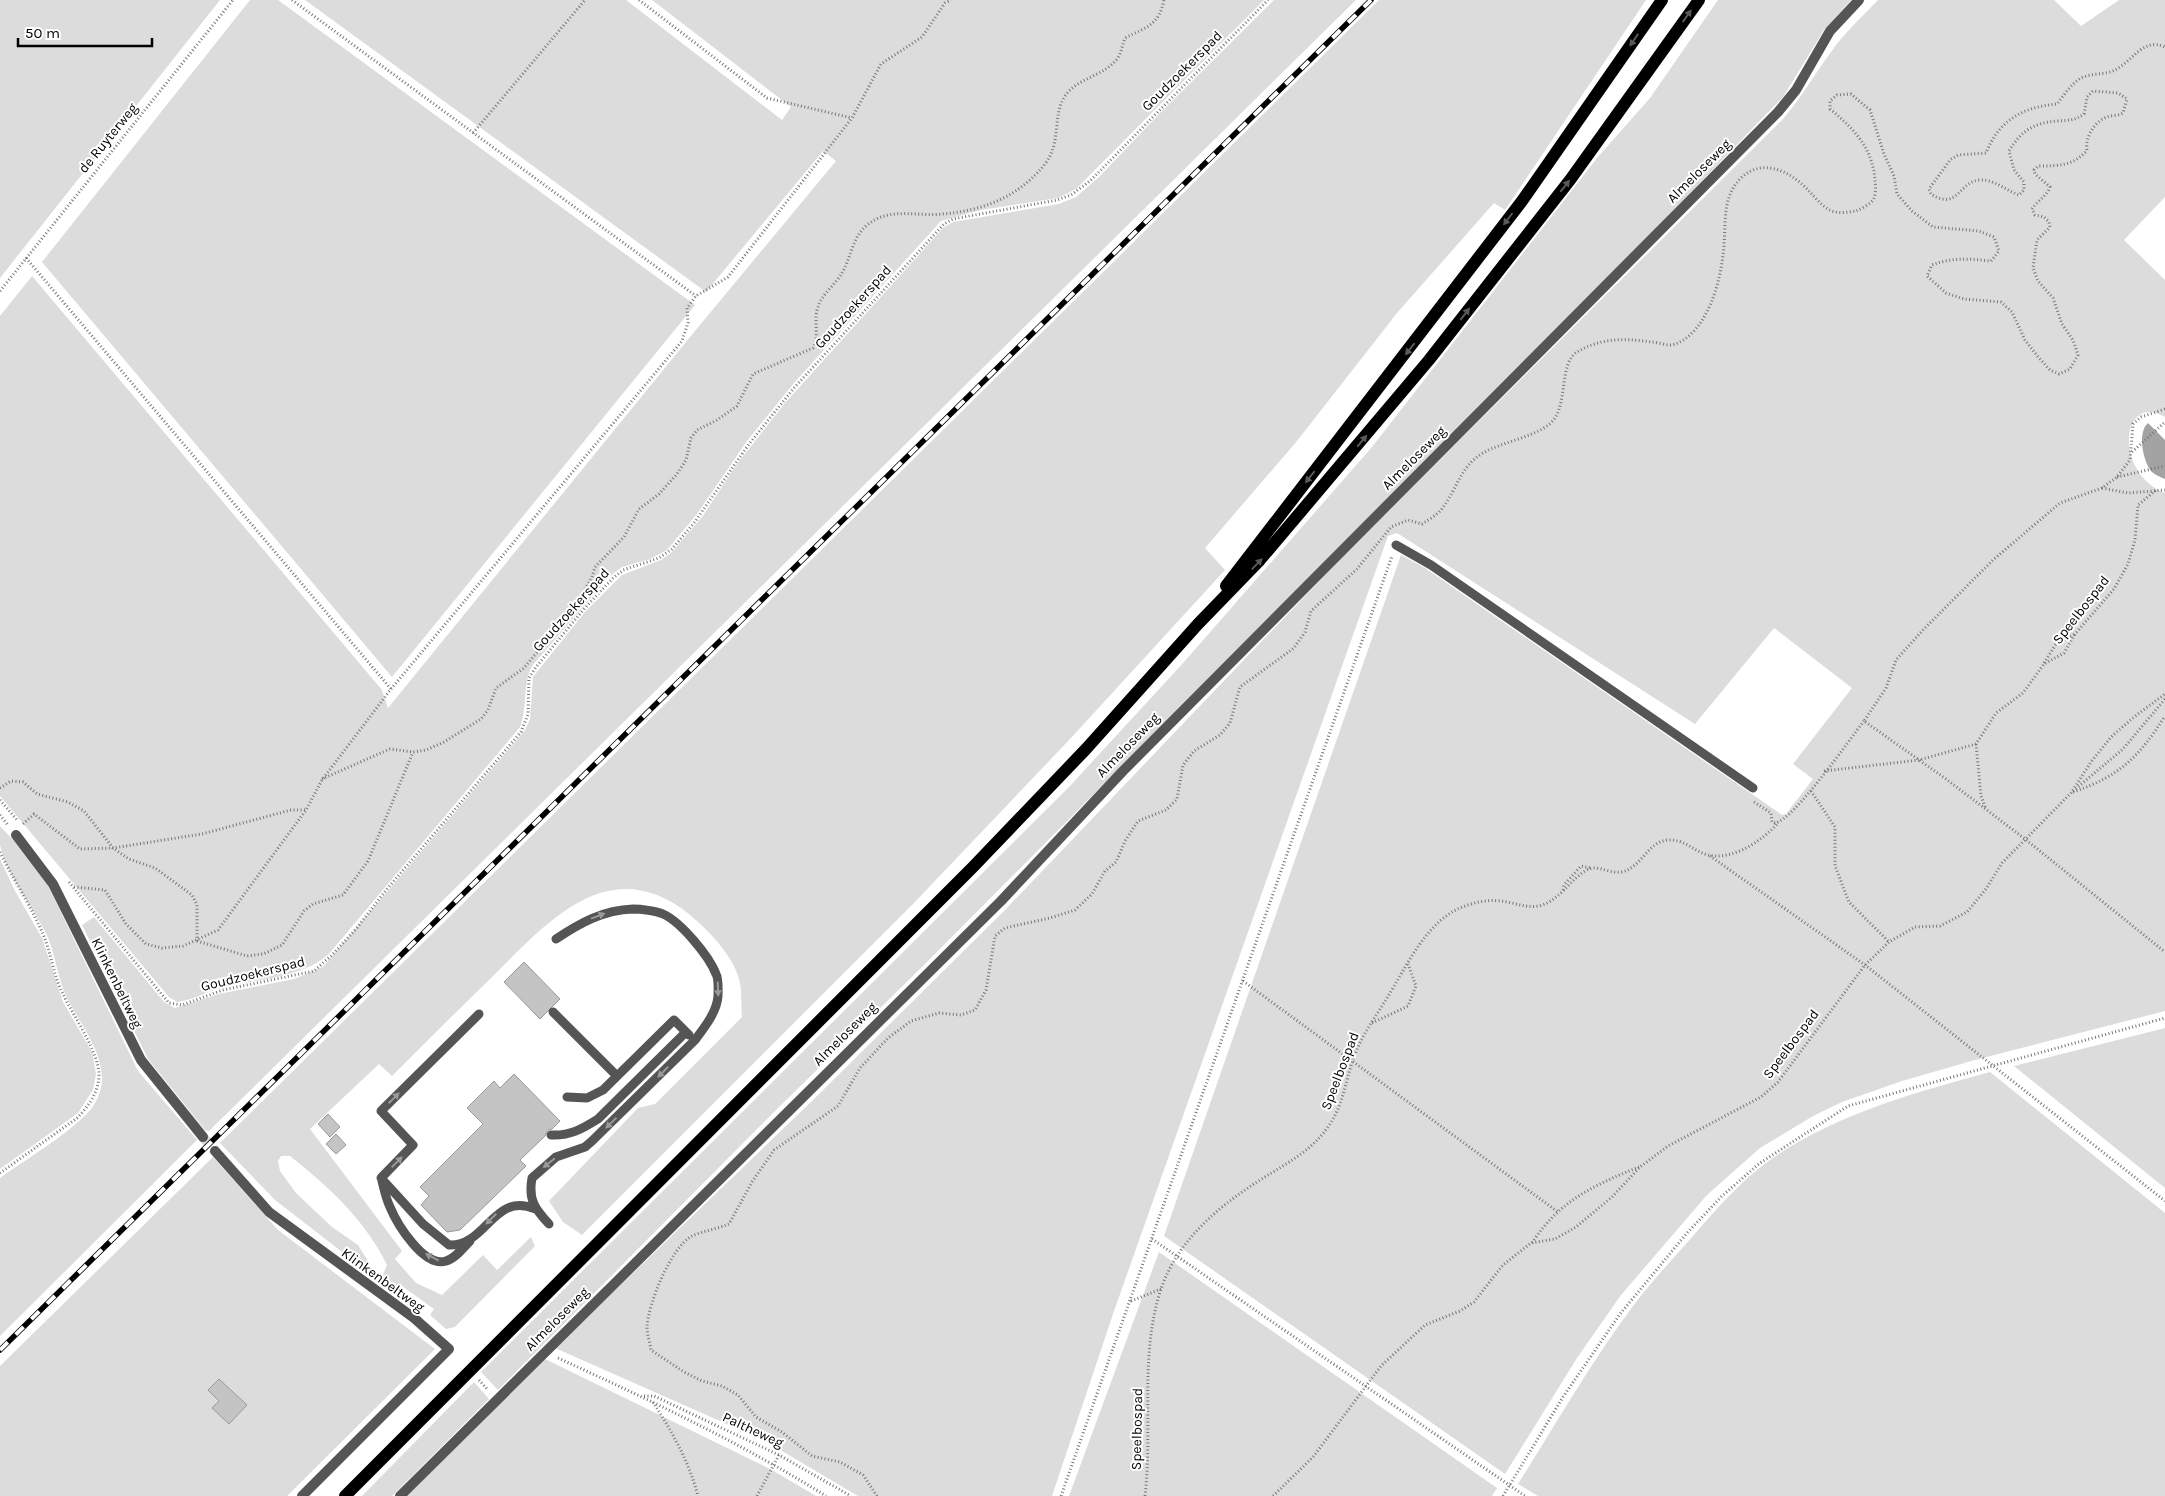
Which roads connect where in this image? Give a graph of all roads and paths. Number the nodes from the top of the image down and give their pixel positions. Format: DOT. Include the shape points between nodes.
graph roads {
  1 [pos="233,0"];
  2 [pos="292,0"];
  3 [pos="586,0"];
  4 [pos="639,0"];
  5 [pos="951,0"];
  6 [pos="1164,0"];
  7 [pos="1268,0"];
  8 [pos="1662,0"];
  9 [pos="1698,0"];
  10 [pos="1859,0"];
  11 [pos="2165,47"];
  12 [pos="852,118"];
  13 [pos="473,133"];
  14 [pos="26,258"];
  15 [pos="0,291"];
  16 [pos="696,296"];
  17 [pos="2165,409"];
  18 [pos="2165,422"];
  19 [pos="2132,452"];
  20 [pos="2165,466"];
  21 [pos="2117,477"];
  22 [pos="2102,488"];
  23 [pos="2156,490"];
  24 [pos="2165,490"];
  25 [pos="1396,545"];
  26 [pos="1198,624"];
  27 [pos="2075,634"];
  28 [pos="2041,668"];
  29 [pos="391,690"];
  30 [pos="2165,694"];
  31 [pos="2165,699"];
  32 [pos="2165,716"];
  33 [pos="1864,721"];
  34 [pos="1976,744"];
  35 [pos="413,752"];
  36 [pos="1919,760"];
  37 [pos="1824,771"];
  38 [pos="322,780"];
  39 [pos="0,788"];
  40 [pos="1753,788"];
  41 [pos="1810,791"];
  42 [pos="2070,793"];
  43 [pos="0,800"];
  44 [pos="306,810"];
  45 [pos="1986,810"];
  46 [pos="0,815"];
  47 [pos="13,815"];
  48 [pos="6,822"];
  49 [pos="1778,823"];
  50 [pos="21,829"];
  51 [pos="2025,839"];
  52 [pos="113,848"];
  53 [pos="0,852"];
  54 [pos="1709,855"];
  55 [pos="67,880"];
  56 [pos="74,887"];
  57 [pos="556,939"];
  58 [pos="197,941"];
  59 [pos="1889,942"];
  60 [pos="2165,952"];
  61 [pos="1408,964"];
  62 [pos="1865,965"];
  63 [pos="1243,981"];
  64 [pos="553,1012"];
  65 [pos="479,1014"];
  66 [pos="2165,1018"];
  67 [pos="1372,1024"];
  68 [pos="686,1032"];
  69 [pos="695,1040"];
  70 [pos="1353,1062"];
  71 [pos="1993,1064"];
  72 [pos="618,1076"];
  73 [pos="567,1097"];
  74 [pos="551,1135"];
  75 [pos="203,1137"];
  76 [pos="215,1150"];
  77 [pos="1640,1167"];
  78 [pos="0,1174"];
  79 [pos="381,1178"];
  80 [pos="2165,1201"];
  81 [pos="535,1208"];
  82 [pos="1558,1212"];
  83 [pos="549,1224"];
  84 [pos="470,1240"];
  85 [pos="1152,1240"];
  86 [pos="1532,1243"];
  87 [pos="1178,1257"];
  88 [pos="1162,1288"];
  89 [pos="1130,1301"];
  90 [pos="545,1352"];
  91 [pos="1365,1386"];
  92 [pos="641,1396"];
  93 [pos="653,1402"];
  94 [pos="779,1455"];
  95 [pos="774,1464"];
  96 [pos="1510,1486"];
  97 [pos="302,1496"];
  98 [pos="345,1496"];
  99 [pos="400,1496"];
  100 [pos="698,1496"];
  101 [pos="757,1496"];
  102 [pos="826,1496"];
  103 [pos="851,1496"];
  104 [pos="877,1496"];
  105 [pos="1061,1496"];
  106 [pos="1145,1496"];
  107 [pos="1273,1496"];
  108 [pos="1503,1496"];
  109 [pos="1526,1496"];
  1 -- 14 [label="path, de Ruyterweg"];
  2 -- 13 [label="path"];
  3 -- 13 [label="path"];
  4 -- 12 [label="path" via="768,98"];
  5 -- 12 [label="path" via="945,3 922,37 881,64"];
  6 -- 35 [label="path" via="1162,13 1152,25 1126,38 1112,64 1066,94 1061,102 1053,152 1016,192 1001,201 943,214 897,213 883,216 865,226 842,273 819,302 813,348 753,374 737,406 697,430 677,474 639,510 620,542 595,566 575,606 524,668 496,688 481,719 444,742"];
  7 -- 56 [label="path, Goudzoekerspad" via="1090,181 1071,195 944,224 794,388 672,549 659,558 624,570 584,609 529,678 528,714 521,732 356,929 314,971 222,990 182,1005 169,1003"];
  8 -- 26 [label="main road, one-way" via="1522,201"];
  26 -- 9 [label="main road, one-way" via="1260,560 1429,360 1570,180"];
  10 -- 90 [label="street, Almeloseweg" via="1830,31 1796,90 1778,112 1122,772 1001,902"];
  11 -- 104 [label="path" via="2147,45 2116,70 2083,77 2057,104 2021,111 1997,132 1986,153 1958,155 1950,160 1929,188 1939,200 1946,200 1955,198 1980,179 2019,195 2024,190 2024,182 2014,170 2009,152 2028,128 2054,121 2075,120 2084,114 2093,91 2118,93 2127,99 2123,113 2105,118 2089,133 2087,150 2080,158 2066,165 2038,166 2034,170 2050,187 2032,209 2035,215 2049,222 2050,227 2037,240 2033,268 2038,281 2053,298 2062,324 2073,340 2078,355 2070,369 2059,374 2050,370 2025,340 2012,312 2001,302 1946,293 1927,276 1932,265 1944,260 1991,261 1999,251 1994,237 1979,231 1933,227 1912,211 1897,194 1894,176 1870,110 1851,94 1837,95 1830,101 1830,109 1866,145 1874,168 1876,191 1872,201 1846,213 1832,211 1776,168 1756,167 1741,178 1724,210 1724,245 1718,284 1701,322 1691,335 1672,345 1623,339 1595,343 1575,353 1566,365 1565,386 1556,416 1547,427 1484,453 1466,465 1440,511 1422,524 1408,520 1391,527 1358,569 1314,606 1305,632 1294,648 1240,687 1230,723 1220,735 1194,751 1183,765 1177,799 1166,810 1138,821 1116,862 1105,871 1092,894 1075,910 1005,928 995,936 986,990 975,1010 961,1016 939,1013 911,1021 888,1038 860,1068 838,1106 774,1150 729,1224 691,1237 679,1249 666,1270 650,1310 647,1328 651,1350 684,1372 738,1395 756,1417 782,1432 812,1456 840,1462 863,1475"];
  12 -- 16 [label="path" via="728,277"];
  13 -- 16 [label="path"];
  14 -- 15 [label="path, de Ruyterweg"];
  14 -- 29 [label="path"];
  16 -- 29 [label="path" via="686,308 688,323 682,341"];
  17 -- 19 [label="path" via="2141,417 2133,424"];
  18 -- 19 [label="path"];
  19 -- 21 [label="path"];
  20 -- 21 [label="path"];
  21 -- 22 [label="path"];
  22 -- 23 [label="path" via="2128,493"];
  22 -- 33 [label="path" via="2060,503 1993,560 1896,660 1886,688"];
  23 -- 24 [label="path"];
  23 -- 27 [label="path, Speelbospad" via="2138,505 2135,540 2128,564 2114,590"];
  25 -- 40 [label="lane" via="1439,571"];
  25 -- 63 [label="path"];
  26 -- 98 [label="main road, Almeloseweg" via="1086,749 973,867"];
  27 -- 28 [label="path, Speelbospad" via="2064,653"];
  27 -- 28 [label="path" via="2056,644"];
  28 -- 34 [label="path, Speelbospad" via="2023,693 1996,713"];
  29 -- 38 [label="path"];
  30 -- 42 [label="path" via="2111,737"];
  31 -- 42 [label="path" via="2122,749"];
  32 -- 42 [label="path" via="2131,763 2113,776"];
  33 -- 36 [label="path"];
  33 -- 37 [label="path"];
  34 -- 36 [label="path"];
  34 -- 45 [label="path" via="1981,796"];
  35 -- 38 [label="path" via="390,749"];
  35 -- 58 [label="path" via="368,861 343,895 313,904 304,911 282,945 263,954 247,956"];
  36 -- 37 [label="path"];
  36 -- 45 [label="path"];
  37 -- 41 [label="path"];
  38 -- 44 [label="path"];
  39 -- 52 [label="path" via="11,781 23,782 37,794 68,802 84,811"];
  40 -- 49 [label="path" via="1752,800 1771,813 1772,822"];
  41 -- 49 [label="path"];
  41 -- 59 [label="path" via="1835,827 1835,866 1849,902"];
  42 -- 51 [label="path, Speelbospad"];
  43 -- 47 [label="path"];
  44 -- 52 [label="path" via="290,810 202,834"];
  44 -- 58 [label="path" via="218,930"];
  45 -- 51 [label="path"];
  46 -- 48 [label="path"];
  49 -- 54 [label="path" via="1748,846 1734,852"];
  50 -- 52 [label="path" via="34,814 80,849"];
  50 -- 75 [label="street, Klinkenbeltweg" via="53,884 141,1060"];
  51 -- 59 [label="path, Speelbospad" via="2002,863 1967,912 1940,926 1915,927"];
  51 -- 60 [label="path"];
  52 -- 58 [label="path" via="129,859 155,868 192,895 197,905"];
  53 -- 78 [label="path" via="42,932 57,982 93,1050 99,1076 93,1097 77,1118"];
  54 -- 61 [label="path, Speelbospad" via="1684,842 1666,840 1653,847 1632,868 1620,872 1591,868 1551,902 1532,907 1491,901 1460,908 1436,925"];
  54 -- 62 [label="path, Speelbospad"];
  55 -- 56 [label="path, Goudzoekerspad"];
  56 -- 58 [label="path" via="105,890 126,924 146,944 162,948"];
  57 -- 69 [label="lane, one-way" via="582,922 610,911 635,909 664,914 684,929 717,975 718,999 709,1021"];
  59 -- 62 [label="path, Speelbospad"];
  61 -- 67 [label="path, Speelbospad"];
  61 -- 67 [label="path" via="1416,986 1408,1006"];
  62 -- 71 [label="path, Speelbospad"];
  62 -- 77 [label="path, Speelbospad" via="1778,1082 1761,1097 1668,1146"];
  63 -- 70 [label="path"];
  63 -- 85 [label="path"];
  64 -- 72 [label="lane"];
  79 -- 65 [label="lane, one-way" via="413,1145 380,1111"];
  66 -- 71 [label="path"];
  67 -- 70 [label="path, Speelbospad"];
  68 -- 69 [label="lane"];
  68 -- 72 [label="lane" via="674,1020"];
  68 -- 74 [label="lane" via="598,1119 565,1136"];
  69 -- 81 [label="lane, one-way" via="585,1147 556,1157 532,1178 530,1197"];
  70 -- 82 [label="path"];
  70 -- 87 [label="path, Speelbospad" via="1332,1121 1320,1139 1208,1219 1185,1243"];
  71 -- 80 [label="path, Speelbospad"];
  71 -- 96 [label="path" via="1848,1106 1760,1163 1730,1189 1687,1233 1620,1314 1563,1397"];
  72 -- 73 [label="lane" via="603,1090 587,1098"];
  76 -- 97 [label="street, Klinkenbeltweg" via="269,1212 414,1318 449,1349"];
  77 -- 82 [label="path" via="1602,1182"];
  77 -- 86 [label="path, Speelbospad" via="1612,1197 1576,1227 1555,1239"];
  79 -- 84 [label="lane" via="442,1242 454,1245"];
  84 -- 79 [label="lane, one-way" via="452,1259 443,1262 430,1259 406,1237 389,1206"];
  81 -- 83 [label="lane"];
  81 -- 84 [label="lane, one-way" via="524,1204 508,1207"];
  82 -- 86 [label="path" via="1545,1222"];
  85 -- 87 [label="path"];
  85 -- 89 [label="path"];
  86 -- 91 [label="path, Speelbospad" via="1503,1265 1474,1302 1460,1311 1424,1324"];
  87 -- 88 [label="path, Speelbospad"];
  87 -- 91 [label="path"];
  88 -- 89 [label="path"];
  88 -- 106 [label="path, Speelbospad" via="1150,1339"];
  89 -- 105 [label="path"];
  90 -- 92 [label="path, Paltheweg"];
  90 -- 99 [label="street, Almeloseweg"];
  91 -- 96 [label="path"];
  91 -- 107 [label="path, Speelbospad" via="1314,1458"];
  92 -- 93 [label="path, Paltheweg"];
  92 -- 94 [label="path, Paltheweg" via="654,1396"];
  93 -- 95 [label="path, Paltheweg"];
  93 -- 100 [label="path" via="675,1436"];
  94 -- 95 [label="path"];
  94 -- 103 [label="path, Paltheweg"];
  95 -- 101 [label="path"];
  95 -- 102 [label="path, Paltheweg"];
  96 -- 108 [label="path"];
  96 -- 109 [label="path"];
}
